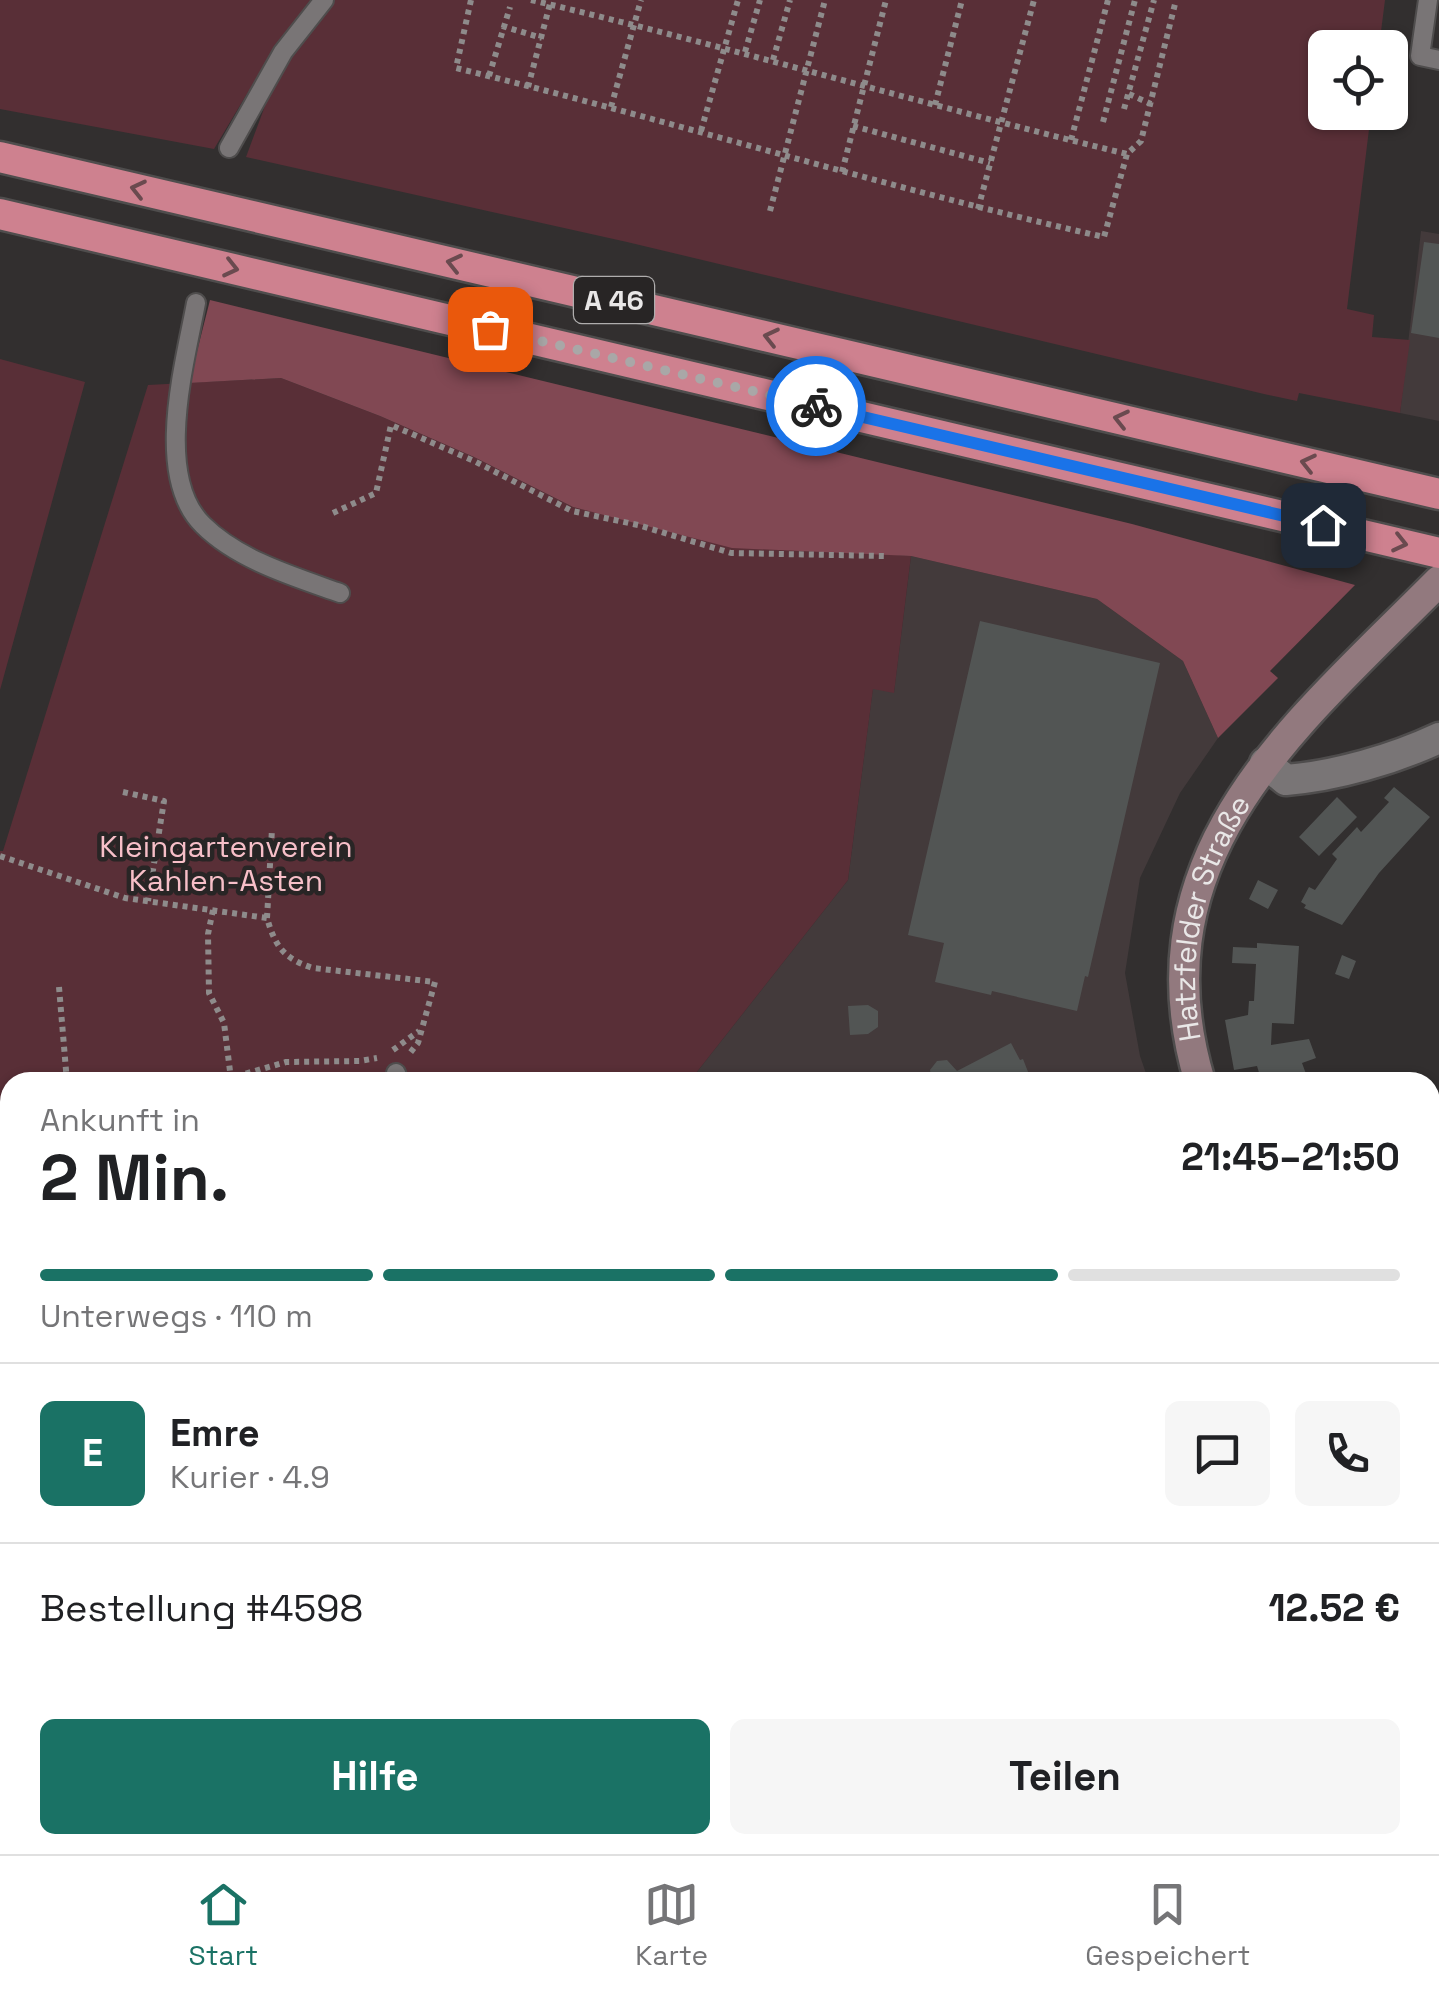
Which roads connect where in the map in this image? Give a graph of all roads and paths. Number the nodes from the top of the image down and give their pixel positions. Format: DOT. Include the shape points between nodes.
graph roads {
  1 [pos="324,0"];
  2 [pos="472,0"];
  3 [pos="531,0"];
  4 [pos="640,0"];
  5 [pos="738,0"];
  6 [pos="760,0"];
  7 [pos="790,0"];
  8 [pos="825,0"];
  9 [pos="886,0"];
  10 [pos="962,0"];
  11 [pos="1034,0"];
  12 [pos="1108,0"];
  13 [pos="1135,0"];
  14 [pos="1154,0"];
  15 [pos="1176,0"];
  16 [pos="1428,0"];
  17 [pos="551,2"];
  18 [pos="510,7"];
  19 [pos="502,26"];
  20 [pos="633,26"];
  21 [pos="542,38"];
  22 [pos="724,48"];
  23 [pos="745,52"];
  24 [pos="773,60"];
  25 [pos="1439,60"];
  26 [pos="805,69"];
  27 [pos="489,76"];
  28 [pos="864,85"];
  29 [pos="528,86"];
  30 [pos="1129,94"];
  31 [pos="1152,104"];
  32 [pos="935,105"];
  33 [pos="610,106"];
  34 [pos="1124,108"];
  35 [pos="1002,120"];
  36 [pos="1103,122"];
  37 [pos="853,126"];
  38 [pos="701,131"];
  39 [pos="1071,140"];
  40 [pos="229,148"];
  41 [pos="1127,154"];
  42 [pos="0,156"];
  43 [pos="784,156"];
  44 [pos="990,163"];
  45 [pos="842,172"];
  46 [pos="978,209"];
  47 [pos="770,210"];
  48 [pos="0,214"];
  49 [pos="196,303"];
  50 [pos="1439,484"];
  51 [pos="1400,485"];
  52 [pos="1439,494"];
  53 [pos="333,513"];
  54 [pos="1439,553"];
  55 [pos="886,556"];
  56 [pos="1439,581"];
  57 [pos="340,593"];
  58 [pos="1439,738"];
  59 [pos="1265,763"];
  60 [pos="123,792"];
  61 [pos="272,829"];
  62 [pos="0,856"];
  63 [pos="148,901"];
  64 [pos="213,910"];
  65 [pos="267,918"];
  66 [pos="58,987"];
  67 [pos="360,1061"];
  68 [pos="67,1072"];
  69 [pos="230,1072"];
  70 [pos="254,1072"];
  71 [pos="401,1072"];
  72 [pos="1197,1072"];
  1 -- 40 [label="lane" via="283,52"];
  2 -- 27 [label="path" via="456,68"];
  3 -- 17 [label="path"];
  4 -- 20 [label="path"];
  5 -- 22 [label="path"];
  6 -- 23 [label="path"];
  7 -- 24 [label="path"];
  8 -- 26 [label="path"];
  9 -- 28 [label="path"];
  10 -- 32 [label="path"];
  11 -- 35 [label="path"];
  12 -- 39 [label="path"];
  13 -- 36 [label="path"];
  14 -- 30 [label="path"];
  15 -- 31 [label="path"];
  16 -- 25 [label="lane" via="1420,56"];
  17 -- 20 [label="path"];
  17 -- 21 [label="path"];
  18 -- 19 [label="path"];
  19 -- 21 [label="path"];
  19 -- 27 [label="path"];
  20 -- 22 [label="path"];
  20 -- 33 [label="path"];
  21 -- 29 [label="path"];
  22 -- 23 [label="path"];
  22 -- 38 [label="path"];
  23 -- 24 [label="path"];
  24 -- 26 [label="path"];
  26 -- 28 [label="path"];
  26 -- 43 [label="path"];
  27 -- 29 [label="path"];
  28 -- 32 [label="path"];
  28 -- 37 [label="path"];
  29 -- 33 [label="path"];
  30 -- 31 [label="path"];
  30 -- 34 [label="path"];
  31 -- 41 [label="path" via="1141,142"];
  32 -- 35 [label="path"];
  33 -- 38 [label="path"];
  35 -- 39 [label="path"];
  35 -- 44 [label="path"];
  37 -- 44 [label="path"];
  37 -- 45 [label="path"];
  38 -- 43 [label="path"];
  39 -- 41 [label="path"];
  41 -- 46 [label="path" via="1104,238"];
  51 -- 42 [label="highway, A 46, one-way"];
  43 -- 45 [label="path"];
  43 -- 47 [label="path"];
  44 -- 46 [label="path"];
  45 -- 46 [label="path"];
  48 -- 54 [label="highway, A 46, one-way"];
  49 -- 57 [label="lane" via="176,413 175,453 188,506 218,539"];
  50 -- 51 [label="highway, A 46"];
  51 -- 52 [label="highway, A 46"];
  53 -- 55 [label="path" via="376,493 391,425 572,510 730,554"];
  56 -- 59 [label="main road, Hatzfelder Straße"];
  58 -- 59 [label="street, Hatzfelder Straße" via="1313,778 1286,780"];
  59 -- 72 [label="main road, Hatzfelder Straße" via="1216,838 1194,891 1183,1004"];
  60 -- 63 [label="path" via="164,802"];
  61 -- 65 [label="path"];
  62 -- 63 [label="path"];
  63 -- 64 [label="path"];
  64 -- 65 [label="path"];
  64 -- 69 [label="path" via="209,993 224,1023"];
  65 -- 71 [label="path" via="279,950 296,963 436,982 418,1043"];
  66 -- 68 [label="path"];
  67 -- 70 [label="path" via="286,1062"];
}
